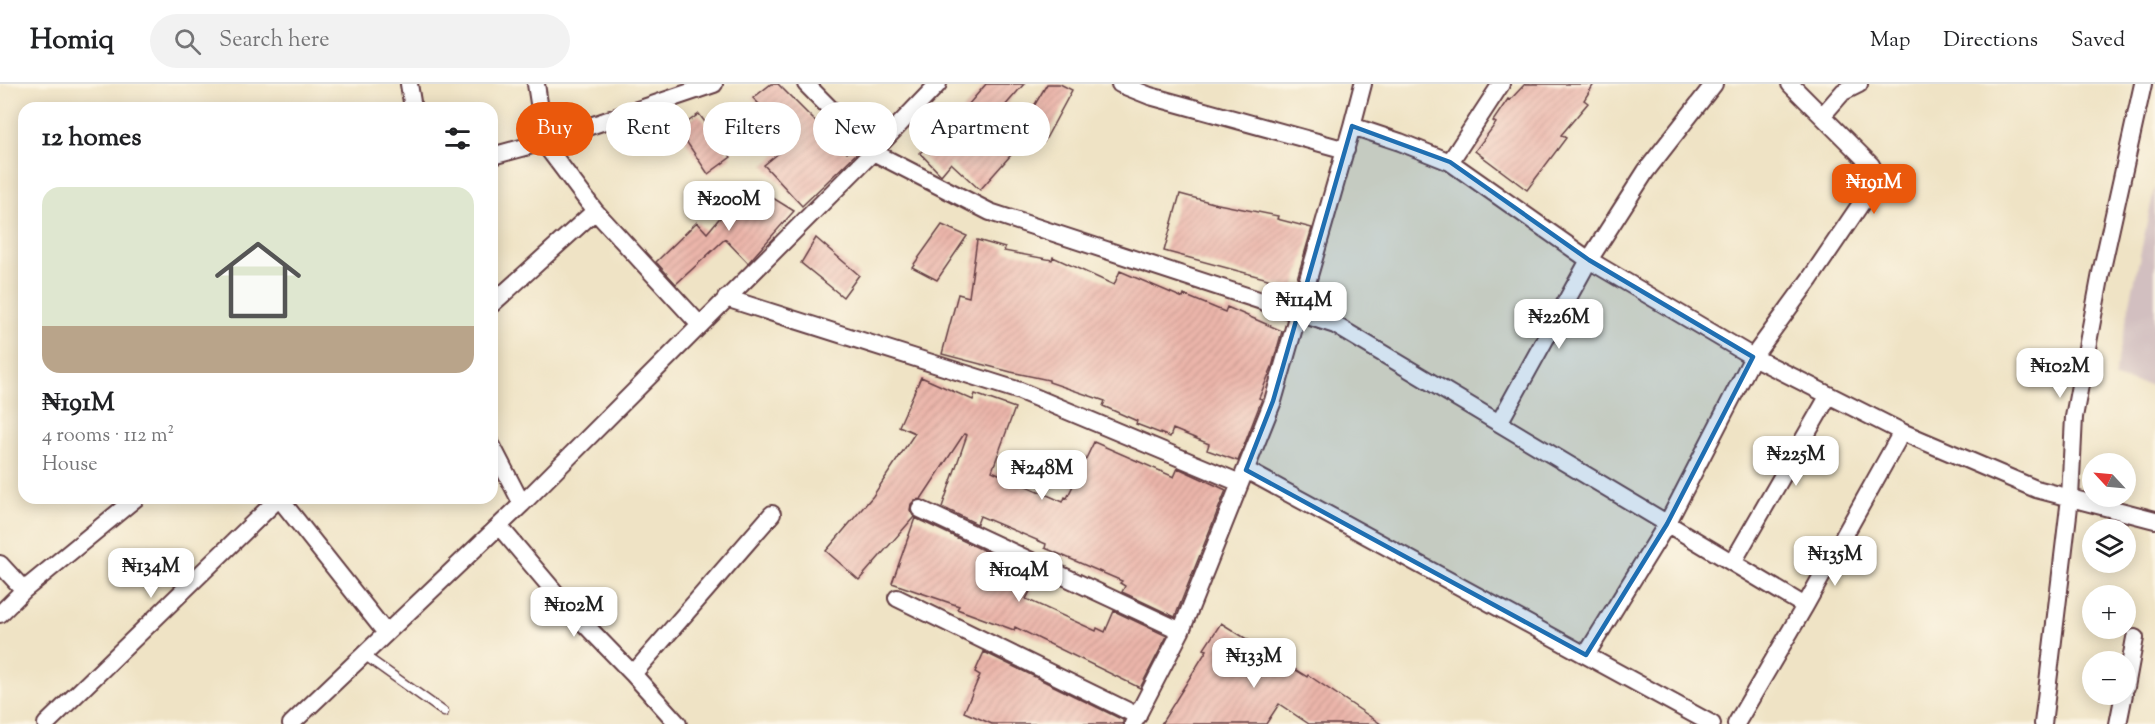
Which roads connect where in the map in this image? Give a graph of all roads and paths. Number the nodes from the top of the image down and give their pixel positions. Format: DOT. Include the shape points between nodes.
graph roads {
  1 [pos="409,84"];
  2 [pos="536,84"];
  3 [pos="714,84"];
  4 [pos="806,84"];
  5 [pos="938,84"];
  6 [pos="1120,84"];
  7 [pos="1363,84"];
  8 [pos="1501,84"];
  9 [pos="1714,84"];
  10 [pos="1790,84"];
  11 [pos="1859,84"];
  12 [pos="2144,84"];
  13 [pos="412,102"];
  14 [pos="539,102"];
  15 [pos="824,102"];
  16 [pos="1822,116"];
  17 [pos="594,124"];
  18 [pos="1352,126"];
  19 [pos="897,127"];
  20 [pos="516,149"];
  21 [pos="1346,150"];
  22 [pos="498,154"];
  23 [pos="555,156"];
  24 [pos="869,156"];
  25 [pos="881,156"];
  26 [pos="1450,162"];
  27 [pos="594,211"];
  28 [pos="1589,260"];
  29 [pos="726,298"];
  30 [pos="498,299"];
  31 [pos="1299,313"];
  32 [pos="700,325"];
  33 [pos="1753,357"];
  34 [pos="1829,395"];
  35 [pos="1499,423"];
  36 [pos="1902,432"];
  37 [pos="498,458"];
  38 [pos="1243,477"];
  39 [pos="2070,498"];
  40 [pos="129,504"];
  41 [pos="273,504"];
  42 [pos="284,504"];
  43 [pos="522,504"];
  44 [pos="920,510"];
  45 [pos="772,514"];
  46 [pos="2155,520"];
  47 [pos="1667,524"];
  48 [pos="499,526"];
  49 [pos="1733,562"];
  50 [pos="0,564"];
  51 [pos="24,590"];
  52 [pos="897,598"];
  53 [pos="1805,606"];
  54 [pos="0,614"];
  55 [pos="1181,631"];
  56 [pos="386,633"];
  57 [pos="364,655"];
  58 [pos="1586,656"];
  59 [pos="633,674"];
  60 [pos="2122,705"];
  61 [pos="444,712"];
  62 [pos="1136,720"];
  63 [pos="46,724"];
  64 [pos="291,724"];
  65 [pos="678,724"];
  66 [pos="1712,724"];
  67 [pos="1736,724"];
  68 [pos="2043,724"];
  69 [pos="2118,724"];
  1 -- 13 [label="street"];
  2 -- 14 [label="street"];
  3 -- 17 [label="street"];
  4 -- 15 [label="street"];
  5 -- 19 [label="street"];
  6 -- 21 [label="street" via="1150,96"];
  7 -- 18 [label="street"];
  8 -- 26 [label="street"];
  9 -- 28 [label="street" via="1646,171"];
  10 -- 16 [label="street"];
  11 -- 16 [label="street" via="1843,92"];
  12 -- 39 [label="street" via="2101,273 2074,417"];
  16 -- 33 [label="street" via="1871,165 1875,183"];
  18 -- 21 [label="street"];
  18 -- 26 [label="street"];
  20 -- 22 [label="street"];
  21 -- 31 [label="street"];
  23 -- 27 [label="street"];
  24 -- 29 [label="street"];
  25 -- 31 [label="street" via="990,212"];
  26 -- 28 [label="street"];
  27 -- 30 [label="street"];
  27 -- 32 [label="street"];
  28 -- 33 [label="street"];
  28 -- 35 [label="street"];
  29 -- 32 [label="street"];
  29 -- 38 [label="street" via="1020,391"];
  31 -- 35 [label="street" via="1335,325"];
  31 -- 38 [label="street" via="1273,401"];
  32 -- 43 [label="street"];
  33 -- 34 [label="street"];
  33 -- 47 [label="street"];
  34 -- 36 [label="street"];
  34 -- 49 [label="street"];
  35 -- 47 [label="street"];
  36 -- 39 [label="street" via="2036,489"];
  36 -- 53 [label="street"];
  37 -- 43 [label="street"];
  38 -- 55 [label="street"];
  38 -- 58 [label="street"];
  39 -- 46 [label="street"];
  39 -- 68 [label="street"];
  40 -- 51 [label="street"];
  41 -- 63 [label="street"];
  42 -- 56 [label="street"];
  43 -- 48 [label="street"];
  44 -- 55 [label="street"];
  45 -- 59 [label="street"];
  47 -- 49 [label="street"];
  47 -- 58 [label="street"];
  48 -- 56 [label="street"];
  48 -- 59 [label="street" via="564,603"];
  49 -- 53 [label="street"];
  50 -- 51 [label="street"];
  51 -- 54 [label="street"];
  52 -- 62 [label="street"];
  53 -- 67 [label="street"];
  55 -- 62 [label="street"];
  56 -- 57 [label="street"];
  57 -- 61 [label="lane"];
  57 -- 64 [label="street"];
  58 -- 66 [label="street"];
  59 -- 65 [label="street"];
  60 -- 69 [label="street"];
}
